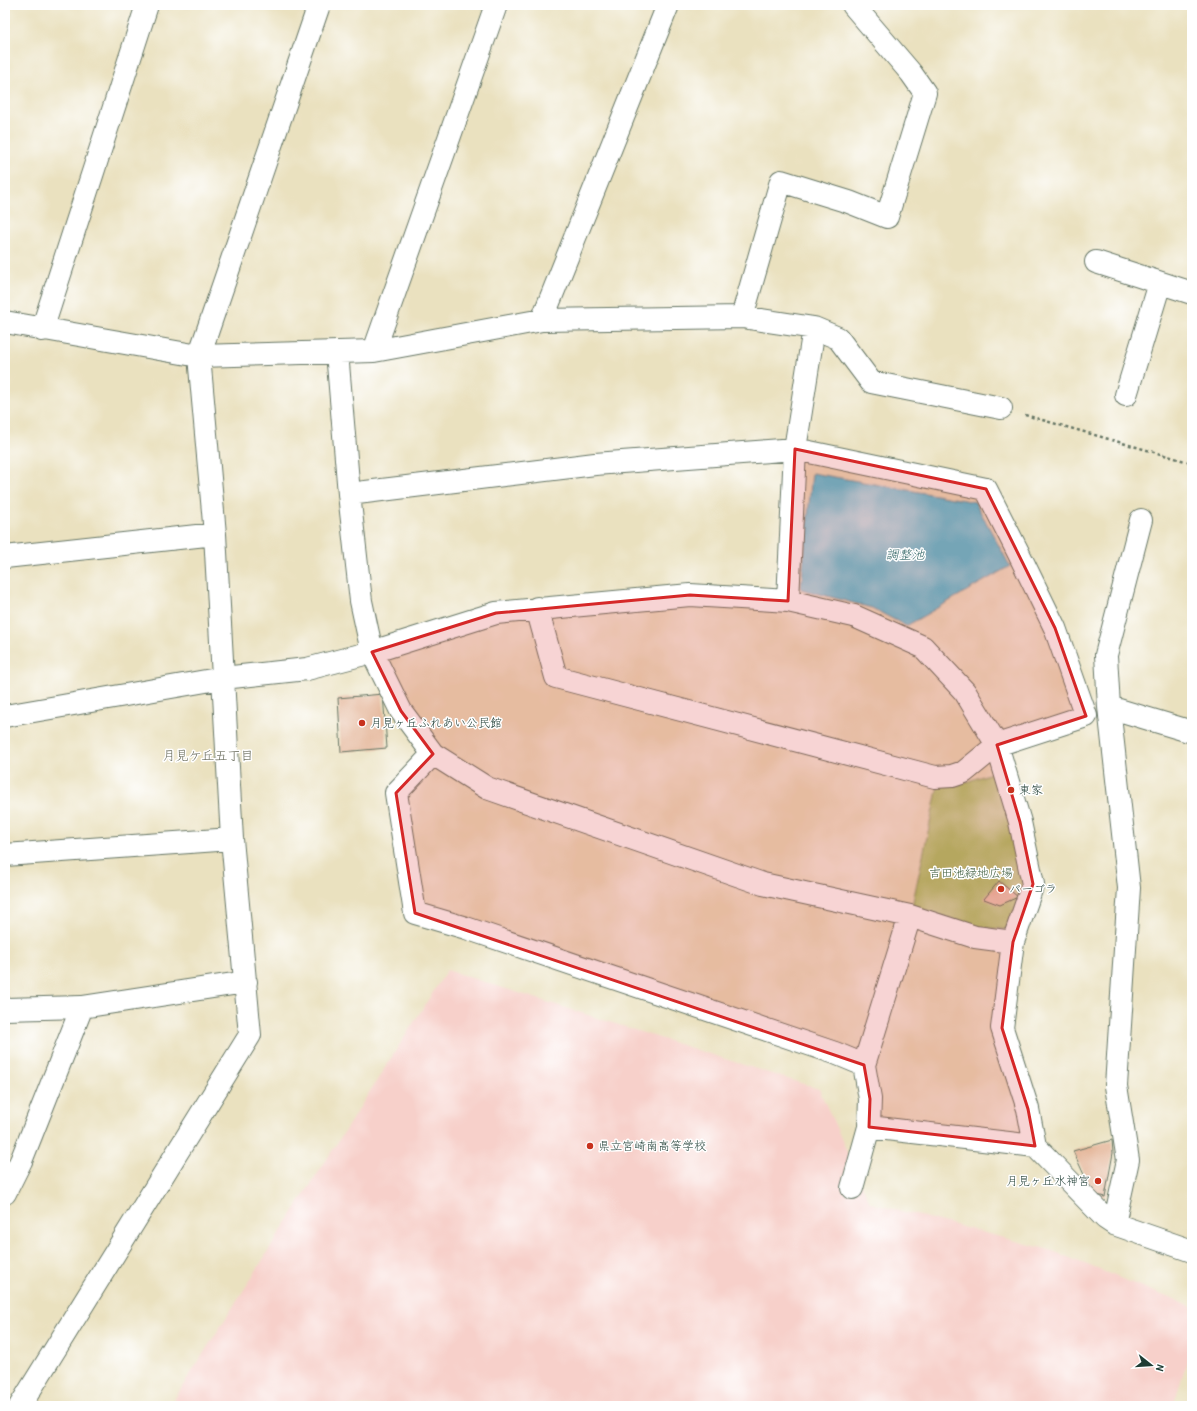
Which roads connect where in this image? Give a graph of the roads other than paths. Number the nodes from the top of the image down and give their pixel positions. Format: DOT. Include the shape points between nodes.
graph roads {
  1 [pos="147,5"];
  2 [pos="319,5"];
  3 [pos="496,5"];
  4 [pos="668,5"];
  5 [pos="853,5"];
  6 [pos="1096,262"];
  7 [pos="1160,283"];
  8 [pos="1192,293"];
  9 [pos="742,317"];
  10 [pos="542,320"];
  11 [pos="5,322"];
  12 [pos="814,328"];
  13 [pos="42,330"];
  14 [pos="374,351"];
  15 [pos="337,352"];
  16 [pos="199,356"];
  17 [pos="1126,395"];
  18 [pos="1001,408"];
  19 [pos="795,449"];
  20 [pos="349,494"];
  21 [pos="1141,520"];
  22 [pos="215,534"];
  23 [pos="5,557"];
  24 [pos="788,601"];
  25 [pos="537,608"];
  26 [pos="372,652"];
  27 [pos="223,678"];
  28 [pos="1109,707"];
  29 [pos="5,716"];
  30 [pos="1192,732"];
  31 [pos="997,745"];
  32 [pos="433,754"];
  33 [pos="232,839"];
  34 [pos="5,855"];
  35 [pos="910,916"];
  36 [pos="1013,942"];
  37 [pos="246,982"];
  38 [pos="82,1007"];
  39 [pos="5,1009"];
  40 [pos="864,1065"];
  41 [pos="869,1127"];
  42 [pos="1035,1146"];
  43 [pos="1118,1150"];
  44 [pos="852,1188"];
  45 [pos="5,1193"];
  46 [pos="1109,1221"];
  47 [pos="1192,1251"];
  48 [pos="20,1406"];
  1 -- 13 [label="street"];
  2 -- 16 [label="street"];
  3 -- 14 [label="street"];
  4 -- 10 [label="street"];
  5 -- 9 [label="street" via="912,73 925,93 887,217 781,181"];
  6 -- 7 [label="street"];
  7 -- 8 [label="street"];
  7 -- 17 [label="street"];
  9 -- 10 [label="street"];
  9 -- 12 [label="street"];
  10 -- 14 [label="street"];
  11 -- 13 [label="street"];
  12 -- 18 [label="street" via="838,338 871,382"];
  12 -- 19 [label="street"];
  13 -- 16 [label="street"];
  14 -- 15 [label="street"];
  15 -- 16 [label="street"];
  15 -- 20 [label="street"];
  16 -- 22 [label="street"];
  19 -- 20 [label="street" via="596,464"];
  19 -- 24 [label="street"];
  19 -- 31 [label="street" via="986,489 1055,628 1086,716"];
  20 -- 26 [label="street" via="361,601"];
  21 -- 28 [label="street" via="1106,655"];
  22 -- 23 [label="street"];
  22 -- 27 [label="street"];
  24 -- 25 [label="street" via="690,595"];
  24 -- 31 [label="street" via="854,616 923,647 966,692"];
  25 -- 26 [label="street" via="496,613"];
  25 -- 31 [label="street" via="556,677 935,777 964,772"];
  26 -- 27 [label="street" via="307,669"];
  26 -- 32 [label="street" via="401,711"];
  27 -- 29 [label="street"];
  27 -- 33 [label="street"];
  28 -- 30 [label="street"];
  28 -- 46 [label="street" via="1129,888 1116,1086 1128,1160"];
  31 -- 36 [label="street" via="1020,822 1033,884"];
  32 -- 35 [label="street" via="487,788 763,884"];
  32 -- 40 [label="street" via="396,793 415,913 466,928"];
  33 -- 34 [label="street"];
  33 -- 37 [label="street"];
  35 -- 36 [label="street" via="975,937"];
  35 -- 40 [label="street"];
  36 -- 42 [label="street" via="1002,1028 1028,1109"];
  37 -- 38 [label="street"];
  37 -- 48 [label="street" via="250,1035"];
  38 -- 39 [label="street"];
  38 -- 45 [label="street" via="21,1161"];
  40 -- 41 [label="street" via="870,1100"];
  41 -- 42 [label="street"];
  41 -- 44 [label="street"];
  42 -- 46 [label="street"];
  43 -- 46 [label="street"];
  46 -- 47 [label="street"];
}
